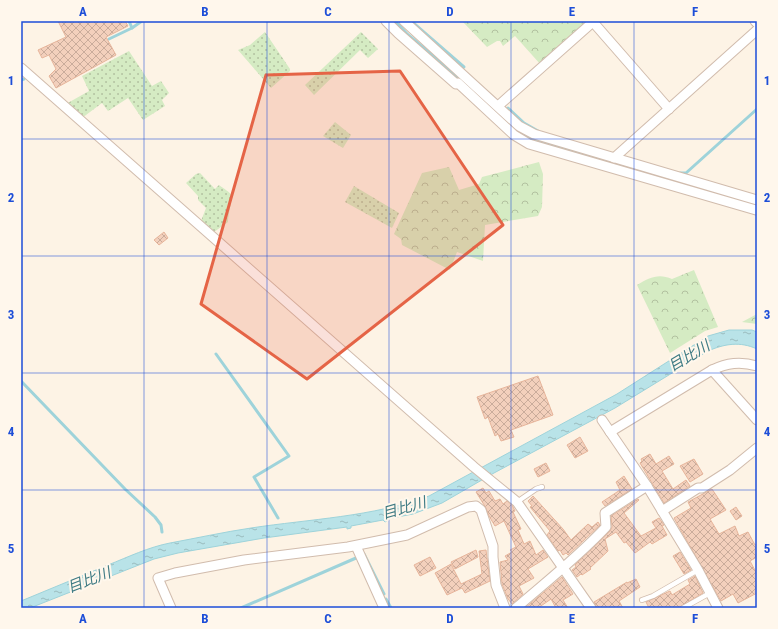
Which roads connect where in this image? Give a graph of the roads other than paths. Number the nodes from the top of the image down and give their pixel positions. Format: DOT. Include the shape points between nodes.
graph roads {
  1 [pos="386,21"];
  2 [pos="404,21"];
  3 [pos="593,21"];
  4 [pos="755,21"];
  5 [pos="757,24"];
  6 [pos="757,30"];
  7 [pos="21,68"];
  8 [pos="465,76"];
  9 [pos="456,84"];
  10 [pos="498,106"];
  11 [pos="669,108"];
  12 [pos="614,158"];
  13 [pos="757,200"];
  14 [pos="757,209"];
  15 [pos="757,366"];
  16 [pos="712,370"];
  17 [pos="602,420"];
  18 [pos="757,420"];
  19 [pos="610,432"];
  20 [pos="757,448"];
  21 [pos="647,486"];
  22 [pos="542,487"];
  23 [pos="517,502"];
  24 [pos="662,511"];
  25 [pos="356,546"];
  26 [pos="563,568"];
  27 [pos="698,570"];
  28 [pos="710,593"];
  29 [pos="642,600"];
  30 [pos="171,608"];
  31 [pos="384,608"];
  32 [pos="506,608"];
  33 [pos="516,608"];
  34 [pos="591,608"];
  35 [pos="683,608"];
  36 [pos="718,608"];
  1 -- 9 [label="street"];
  2 -- 8 [label="street"];
  3 -- 10 [label="street"];
  3 -- 11 [label="street"];
  4 -- 5 [label="street"];
  6 -- 11 [label="street"];
  7 -- 23 [label="street"];
  8 -- 9 [label="street"];
  8 -- 10 [label="street"];
  9 -- 14 [label="street" via="514,135 529,144"];
  10 -- 12 [label="street" via="519,126 534,134"];
  11 -- 12 [label="street"];
  12 -- 13 [label="street"];
  15 -- 16 [label="street" via="734,362"];
  16 -- 18 [label="street"];
  16 -- 19 [label="street"];
  17 -- 19 [label="street"];
  19 -- 21 [label="street"];
  20 -- 24 [label="street" via="730,470"];
  21 -- 24 [label="street"];
  21 -- 26 [label="street" via="605,512 606,527"];
  22 -- 23 [label="lane"];
  23 -- 26 [label="street"];
  24 -- 27 [label="street"];
  25 -- 30 [label="street" via="244,560 158,578"];
  25 -- 31 [label="street"];
  25 -- 32 [label="street" via="408,535 468,507 476,506 481,510 493,546 496,585"];
  26 -- 33 [label="street"];
  26 -- 34 [label="street"];
  27 -- 28 [label="street"];
  27 -- 29 [label="lane"];
  28 -- 35 [label="lane"];
  28 -- 36 [label="street"];
}
